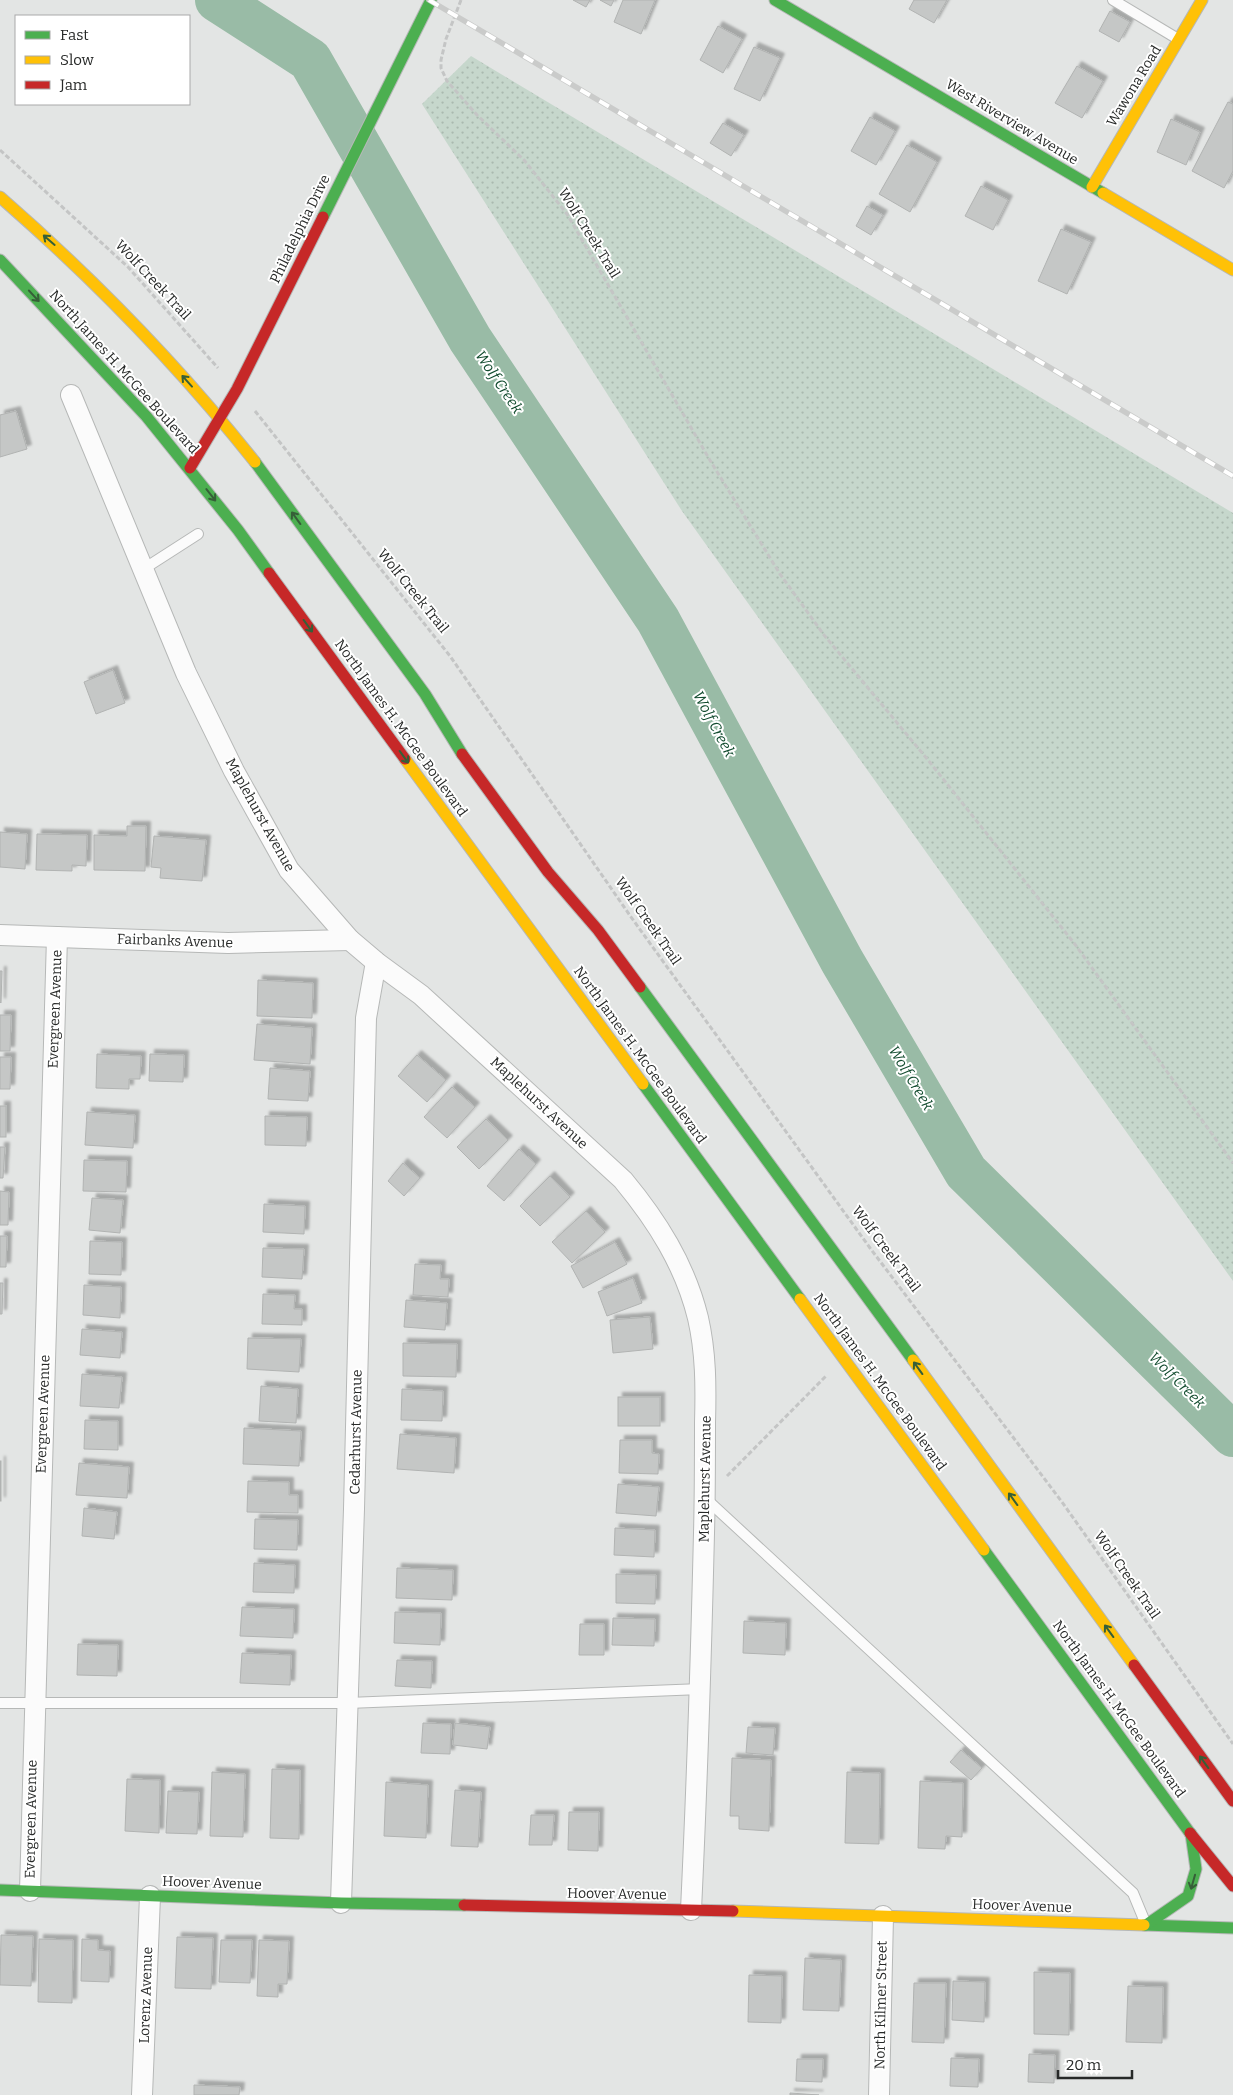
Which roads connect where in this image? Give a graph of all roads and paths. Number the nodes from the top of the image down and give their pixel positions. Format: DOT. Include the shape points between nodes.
graph roads {
  1 [pos="430,0"];
  2 [pos="461,0"];
  3 [pos="775,0"];
  4 [pos="1113,0"];
  5 [pos="1202,0"];
  6 [pos="1179,39"];
  7 [pos="0,150"];
  8 [pos="1092,187"];
  9 [pos="0,197"];
  10 [pos="0,260"];
  11 [pos="1233,270"];
  12 [pos="237,389"];
  13 [pos="71,395"];
  14 [pos="219,417"];
  15 [pos="190,468"];
  16 [pos="198,534"];
  17 [pos="142,570"];
  18 [pos="0,935"];
  19 [pos="57,937"];
  20 [pos="350,940"];
  21 [pos="376,962"];
  22 [pos="1233,1162"];
  23 [pos="844,1358"];
  24 [pos="705,1498"];
  25 [pos="701,1688"];
  26 [pos="0,1703"];
  27 [pos="348,1703"];
  28 [pos="34,1704"];
  29 [pos="1233,1744"];
  30 [pos="1233,1801"];
  31 [pos="1191,1834"];
  32 [pos="1233,1886"];
  33 [pos="0,1890"];
  34 [pos="30,1891"];
  35 [pos="150,1896"];
  36 [pos="341,1904"];
  37 [pos="691,1910"];
  38 [pos="883,1916"];
  39 [pos="1146,1925"];
  40 [pos="1233,1928"];
  41 [pos="142,2095"];
  42 [pos="879,2095"];
  1 -- 12 [label="main road, Philadelphia Drive"];
  2 -- 22 [label="path, Wolf Creek Trail" via="441,60 440,68 447,81 524,160 567,214 711,462 780,574 818,627 1074,943"];
  3 -- 8 [label="main road, West Riverview Avenue"];
  4 -- 6 [label="lane"];
  5 -- 6 [label="main road, Wawona Road"];
  6 -- 8 [label="main road, Wawona Road"];
  7 -- 12 [label="path, Wolf Creek Trail" via="128,267"];
  8 -- 11 [label="main road, West Riverview Avenue"];
  14 -- 9 [label="main road, one-way" via="142,332 58,248"];
  10 -- 15 [label="main road, North James H. McGee Boulevard, one-way" via="146,416"];
  12 -- 14 [label="main road, Philadelphia Drive"];
  12 -- 29 [label="path, Wolf Creek Trail" via="450,656 631,917 870,1248 1062,1502"];
  13 -- 17 [label="street, Maplehurst Avenue"];
  14 -- 15 [label="main road, Philadelphia Drive"];
  30 -- 14 [label="main road, one-way" via="609,946 548,872 469,766 425,694"];
  15 -- 23 [label="main road, North James H. McGee Boulevard, one-way"];
  16 -- 17 [label="lane"];
  17 -- 20 [label="street, Maplehurst Avenue" via="186,674 234,771 289,870"];
  18 -- 19 [label="street, Fairbanks Avenue"];
  19 -- 20 [label="street, Fairbanks Avenue" via="228,943"];
  19 -- 28 [label="street, Evergreen Avenue"];
  20 -- 21 [label="street, Maplehurst Avenue"];
  21 -- 24 [label="street, Maplehurst Avenue" via="421,995 623,1180 650,1213 688,1285 703,1342 706,1365"];
  21 -- 27 [label="street, Cedarhurst Avenue" via="366,1018"];
  23 -- 24 [label="path"];
  23 -- 31 [label="main road, North James H. McGee Boulevard"];
  24 -- 25 [label="street, Maplehurst Avenue"];
  24 -- 39 [label="lane" via="1133,1894"];
  25 -- 27 [label="lane"];
  25 -- 37 [label="street, Maplehurst Avenue"];
  26 -- 28 [label="lane"];
  27 -- 28 [label="lane"];
  27 -- 36 [label="street, Cedarhurst Avenue"];
  28 -- 34 [label="street, Evergreen Avenue"];
  31 -- 32 [label="main road, North James H. McGee Boulevard"];
  31 -- 39 [label="main road, one-way" via="1196,1869 1188,1896"];
  33 -- 34 [label="main road, Hoover Avenue"];
  34 -- 35 [label="main road, Hoover Avenue"];
  35 -- 36 [label="main road, Hoover Avenue"];
  35 -- 41 [label="street, Lorenz Avenue"];
  36 -- 37 [label="main road, Hoover Avenue"];
  37 -- 38 [label="main road, Hoover Avenue"];
  38 -- 39 [label="main road, Hoover Avenue"];
  38 -- 42 [label="street, North Kilmer Street"];
  39 -- 40 [label="main road, Hoover Avenue"];
}
